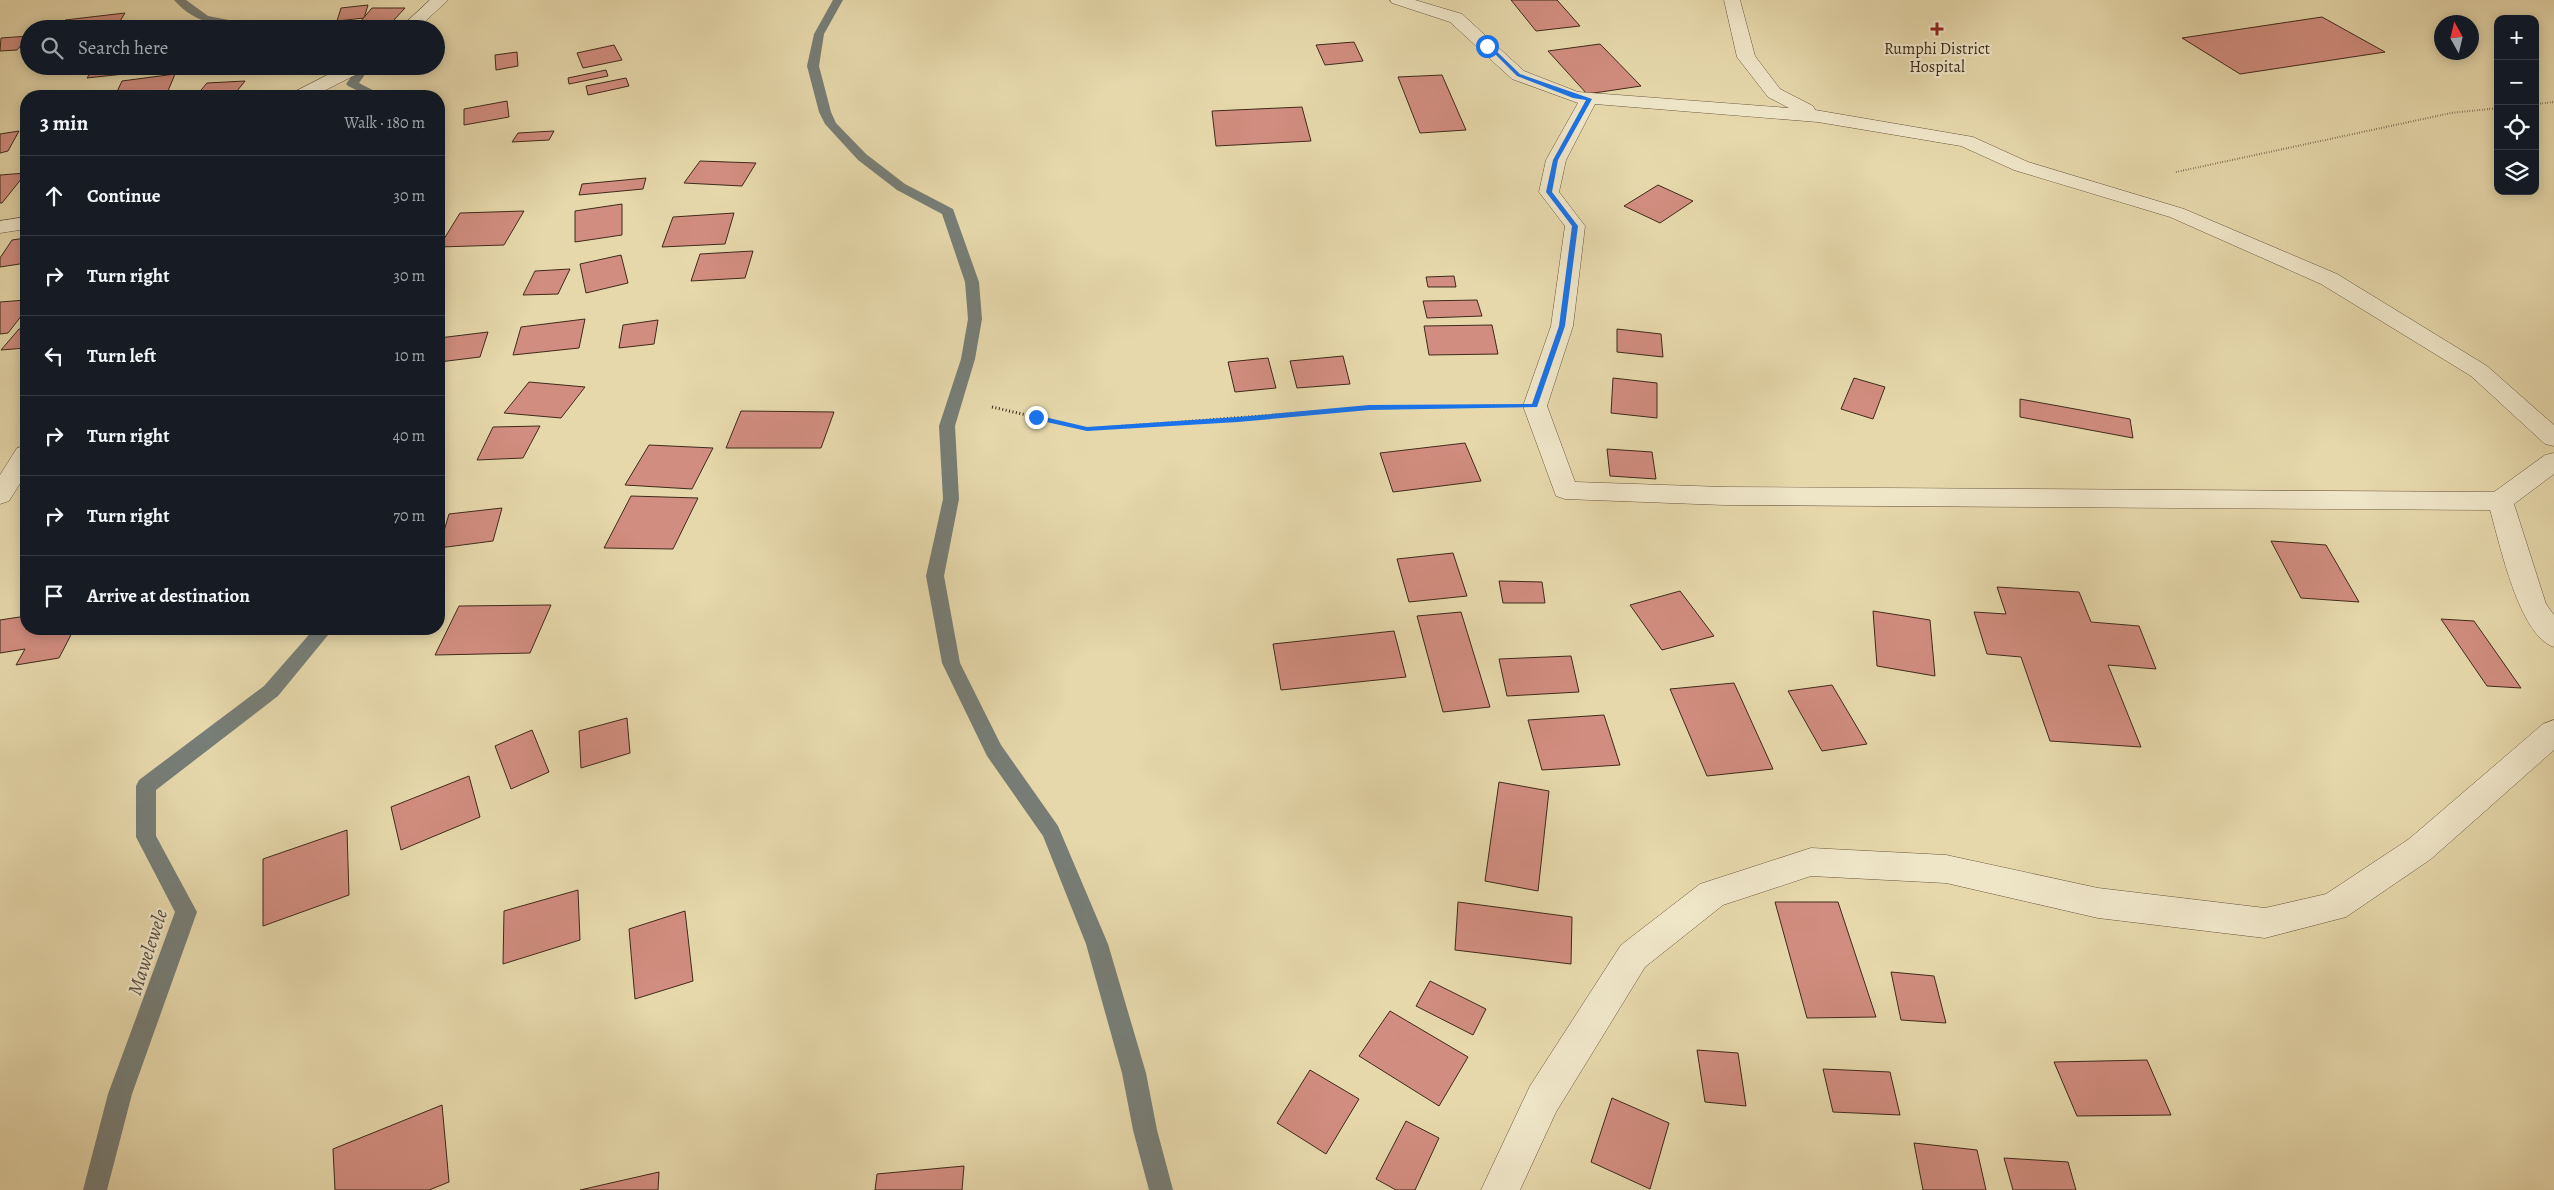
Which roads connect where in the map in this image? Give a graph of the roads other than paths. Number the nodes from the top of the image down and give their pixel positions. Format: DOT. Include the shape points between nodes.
graph roads {
  1 [pos="440,0"];
  2 [pos="1398,0"];
  3 [pos="1732,0"];
  4 [pos="1452,9"];
  5 [pos="417,20"];
  6 [pos="342,75"];
  7 [pos="312,90"];
  8 [pos="1589,99"];
  9 [pos="1818,116"];
  10 [pos="20,224"];
  11 [pos="0,227"];
  12 [pos="2554,438"];
  13 [pos="2554,462"];
  14 [pos="20,463"];
  15 [pos="0,495"];
  16 [pos="2500,501"];
  17 [pos="2554,636"];
  18 [pos="2554,732"];
  19 [pos="1500,1190"];
  1 -- 5 [label="street"];
  2 -- 4 [label="street"];
  3 -- 9 [label="street" via="1746,57 1774,93"];
  4 -- 8 [label="street" via="1518,75 1575,97"];
  6 -- 7 [label="street"];
  8 -- 9 [label="street"];
  8 -- 16 [label="street" via="1556,160 1549,192 1575,226 1562,326 1535,406 1565,490 1724,496"];
  9 -- 12 [label="street" via="1966,141 2021,166 2177,212 2329,278 2479,371"];
  10 -- 11 [label="street"];
  13 -- 16 [label="street"];
  14 -- 15 [label="street"];
  16 -- 17 [label="street" via="2533,607"];
  18 -- 19 [label="street" via="2420,849 2334,907 2265,923 2098,903 1936,868 1812,862 1712,894 1633,956 1543,1099"];
}
